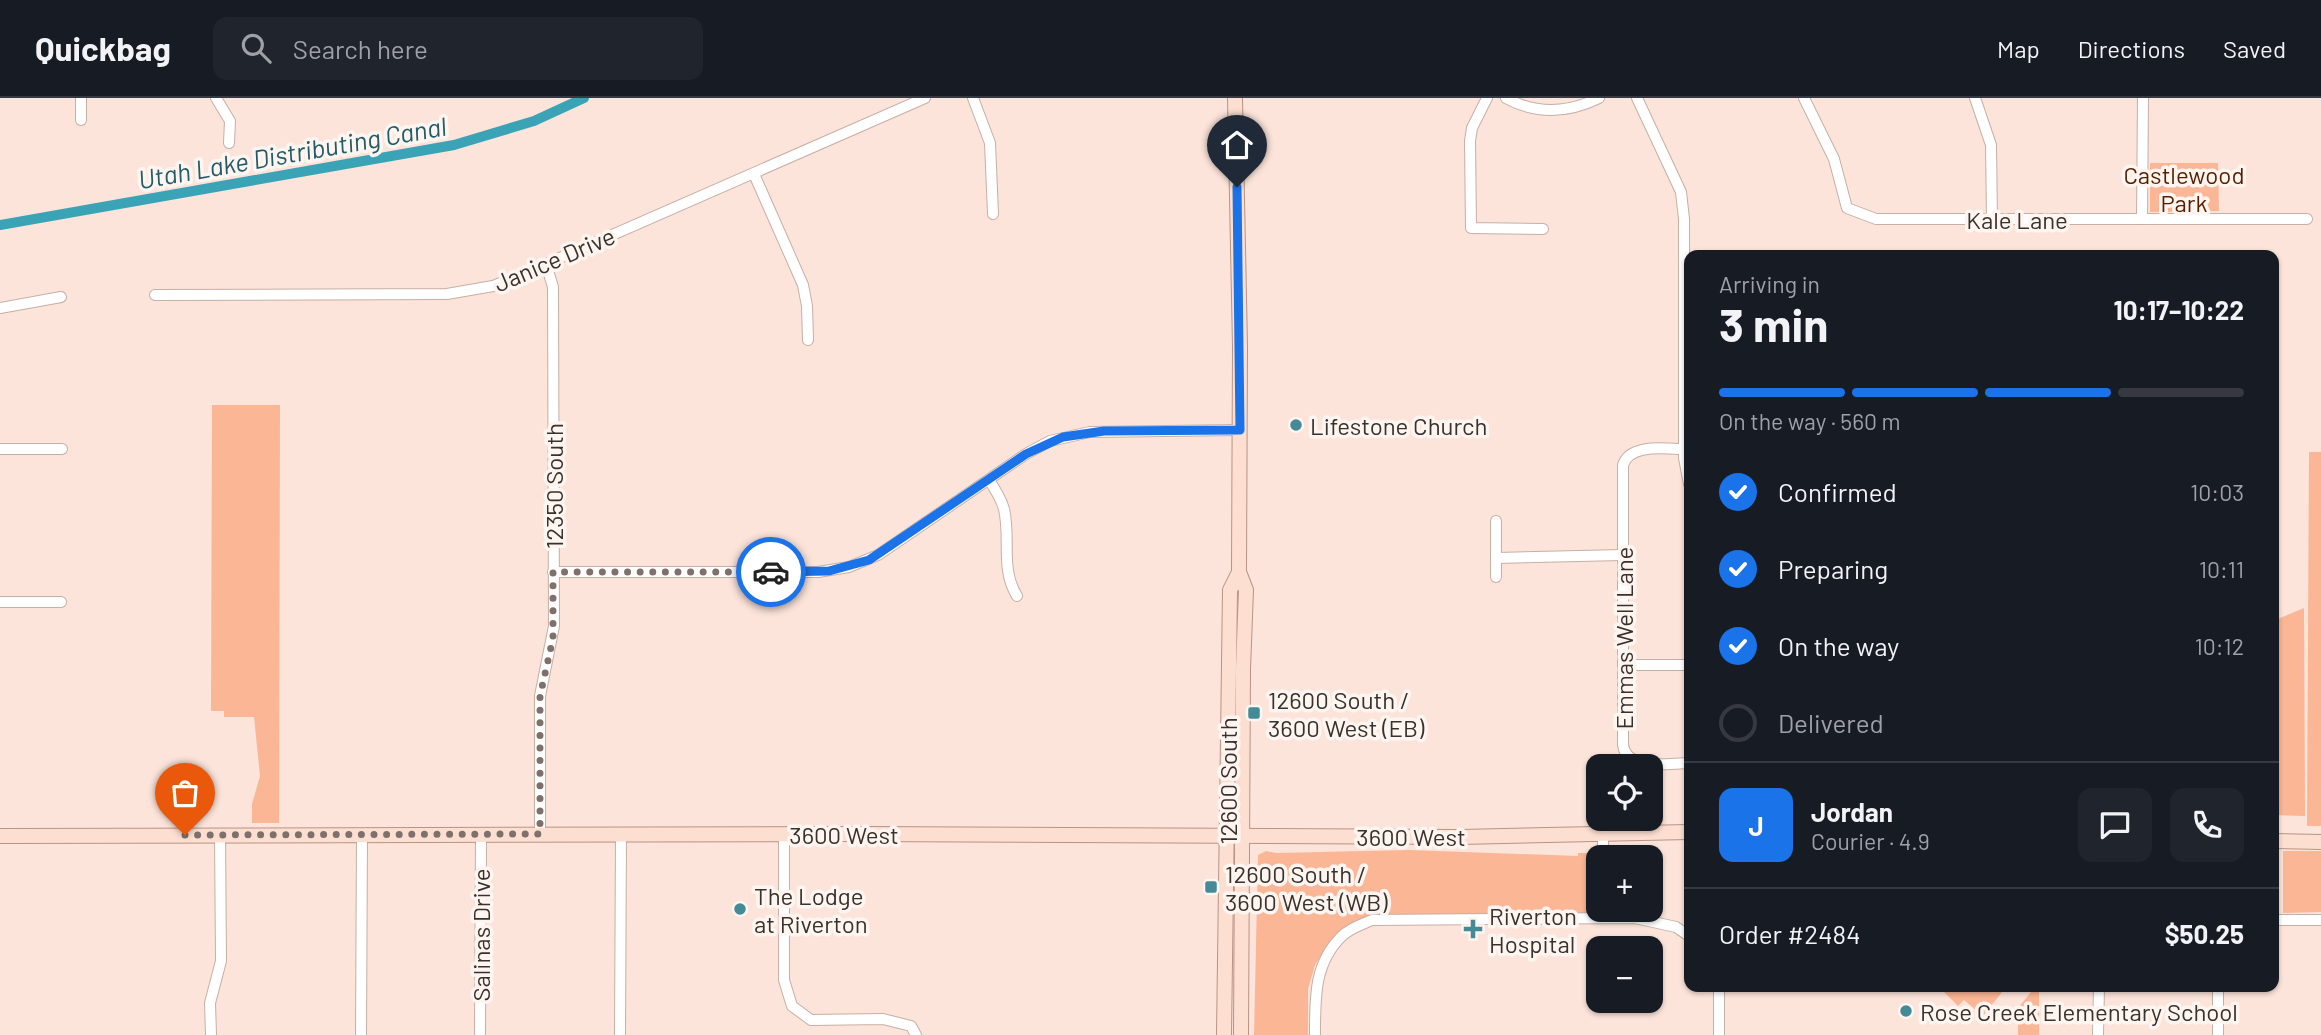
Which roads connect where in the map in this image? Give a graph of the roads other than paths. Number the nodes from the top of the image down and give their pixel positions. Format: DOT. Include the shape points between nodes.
graph roads {
  1 [pos="81,98"];
  2 [pos="925,98"];
  3 [pos="973,98"];
  4 [pos="1235,98"];
  5 [pos="1487,98"];
  6 [pos="1506,98"];
  7 [pos="1599,98"];
  8 [pos="1637,98"];
  9 [pos="1804,98"];
  10 [pos="1975,98"];
  11 [pos="2143,98"];
  12 [pos="221,100"];
  13 [pos="81,120"];
  14 [pos="229,143"];
  15 [pos="754,174"];
  16 [pos="993,214"];
  17 [pos="1992,219"];
  18 [pos="2142,219"];
  19 [pos="2307,219"];
  20 [pos="1543,229"];
  21 [pos="546,264"];
  22 [pos="155,295"];
  23 [pos="61,297"];
  24 [pos="0,308"];
  25 [pos="807,340"];
  26 [pos="1240,430"];
  27 [pos="0,449"];
  28 [pos="62,449"];
  29 [pos="1684,449"];
  30 [pos="989,480"];
  31 [pos="1496,521"];
  32 [pos="1623,555"];
  33 [pos="1496,558"];
  34 [pos="553,572"];
  35 [pos="1239,572"];
  36 [pos="1496,577"];
  37 [pos="1017,596"];
  38 [pos="0,602"];
  39 [pos="61,602"];
  40 [pos="1623,665"];
  41 [pos="1684,665"];
  42 [pos="1684,763"];
  43 [pos="1684,831"];
  44 [pos="220,834"];
  45 [pos="540,834"];
  46 [pos="621,834"];
  47 [pos="784,834"];
  48 [pos="1227,834"];
  49 [pos="1243,834"];
  50 [pos="1603,834"];
  51 [pos="362,835"];
  52 [pos="481,835"];
  53 [pos="0,836"];
  54 [pos="2279,841"];
  55 [pos="2321,842"];
  56 [pos="1603,845"];
  57 [pos="1586,914"];
  58 [pos="2279,920"];
  59 [pos="2321,920"];
  60 [pos="1653,922"];
  61 [pos="1684,933"];
  62 [pos="1719,992"];
  63 [pos="2099,992"];
  64 [pos="2218,992"];
  65 [pos="211,1035"];
  66 [pos="361,1035"];
  67 [pos="481,1035"];
  68 [pos="620,1035"];
  69 [pos="916,1035"];
  70 [pos="1224,1035"];
  71 [pos="1241,1035"];
  72 [pos="1315,1035"];
  73 [pos="1719,1035"];
  74 [pos="2098,1035"];
  75 [pos="2218,1035"];
  1 -- 13 [label="street"];
  2 -- 15 [label="street, Janice Drive"];
  3 -- 16 [label="street" via="990,143"];
  4 -- 26 [label="main road, 12600 South"];
  5 -- 20 [label="street" via="1470,141 1471,228"];
  6 -- 7 [label="street" via="1550,111 1573,109"];
  8 -- 29 [label="street" via="1681,192"];
  9 -- 17 [label="street, Kale Lane" via="1834,159 1847,208 1876,219"];
  10 -- 17 [label="street" via="1991,145"];
  11 -- 18 [label="street"];
  12 -- 14 [label="street" via="230,121"];
  15 -- 21 [label="street, Janice Drive"];
  15 -- 25 [label="street" via="803,285"];
  17 -- 18 [label="street, Kale Lane"];
  18 -- 19 [label="street, Kale Lane"];
  21 -- 22 [label="street, Janice Drive" via="493,286 447,294"];
  21 -- 34 [label="street, 12350 South" via="553,287"];
  23 -- 24 [label="street"];
  26 -- 30 [label="street" via="1077,433 1038,447"];
  26 -- 35 [label="main road, 12600 South"];
  27 -- 28 [label="street"];
  29 -- 32 [label="street, Emmas Well Lane" via="1640,450 1627,456"];
  30 -- 34 [label="street" via="878,555 839,569"];
  30 -- 37 [label="street" via="1004,509 1006,571"];
  31 -- 33 [label="street"];
  32 -- 33 [label="street"];
  32 -- 40 [label="street, Emmas Well Lane"];
  33 -- 36 [label="street"];
  34 -- 45 [label="street, 12350 South" via="553,638 540,696"];
  35 -- 48 [label="main road, 12600 South" via="1230,590"];
  35 -- 49 [label="main road, 12600 South" via="1246,590"];
  38 -- 39 [label="street"];
  40 -- 41 [label="street"];
  40 -- 42 [label="street, Emmas Well Lane" via="1626,756 1637,762"];
  43 -- 50 [label="main road, 3600 West"];
  44 -- 51 [label="main road, 3600 West"];
  44 -- 53 [label="main road, 3600 West"];
  44 -- 65 [label="street" via="221,961 210,1003"];
  45 -- 46 [label="main road, 3600 West"];
  45 -- 52 [label="main road, 3600 West"];
  46 -- 47 [label="main road, 3600 West"];
  46 -- 68 [label="street"];
  47 -- 48 [label="main road, 3600 West"];
  47 -- 69 [label="street" via="783,981 792,1006 811,1020 883,1019 911,1026"];
  48 -- 49 [label="main road, 3600 West"];
  48 -- 70 [label="main road, 12600 South"];
  49 -- 50 [label="main road, 3600 West"];
  49 -- 71 [label="main road, 12600 South"];
  50 -- 56 [label="street"];
  51 -- 52 [label="main road, 3600 West"];
  51 -- 66 [label="street"];
  52 -- 67 [label="street, Salinas Drive"];
  54 -- 55 [label="main road"];
  57 -- 72 [label="street" via="1372,920 1344,934 1324,960 1315,994"];
  58 -- 59 [label="street"];
  60 -- 61 [label="street"];
  62 -- 73 [label="street"];
  63 -- 74 [label="street"];
  64 -- 75 [label="street"];
}
